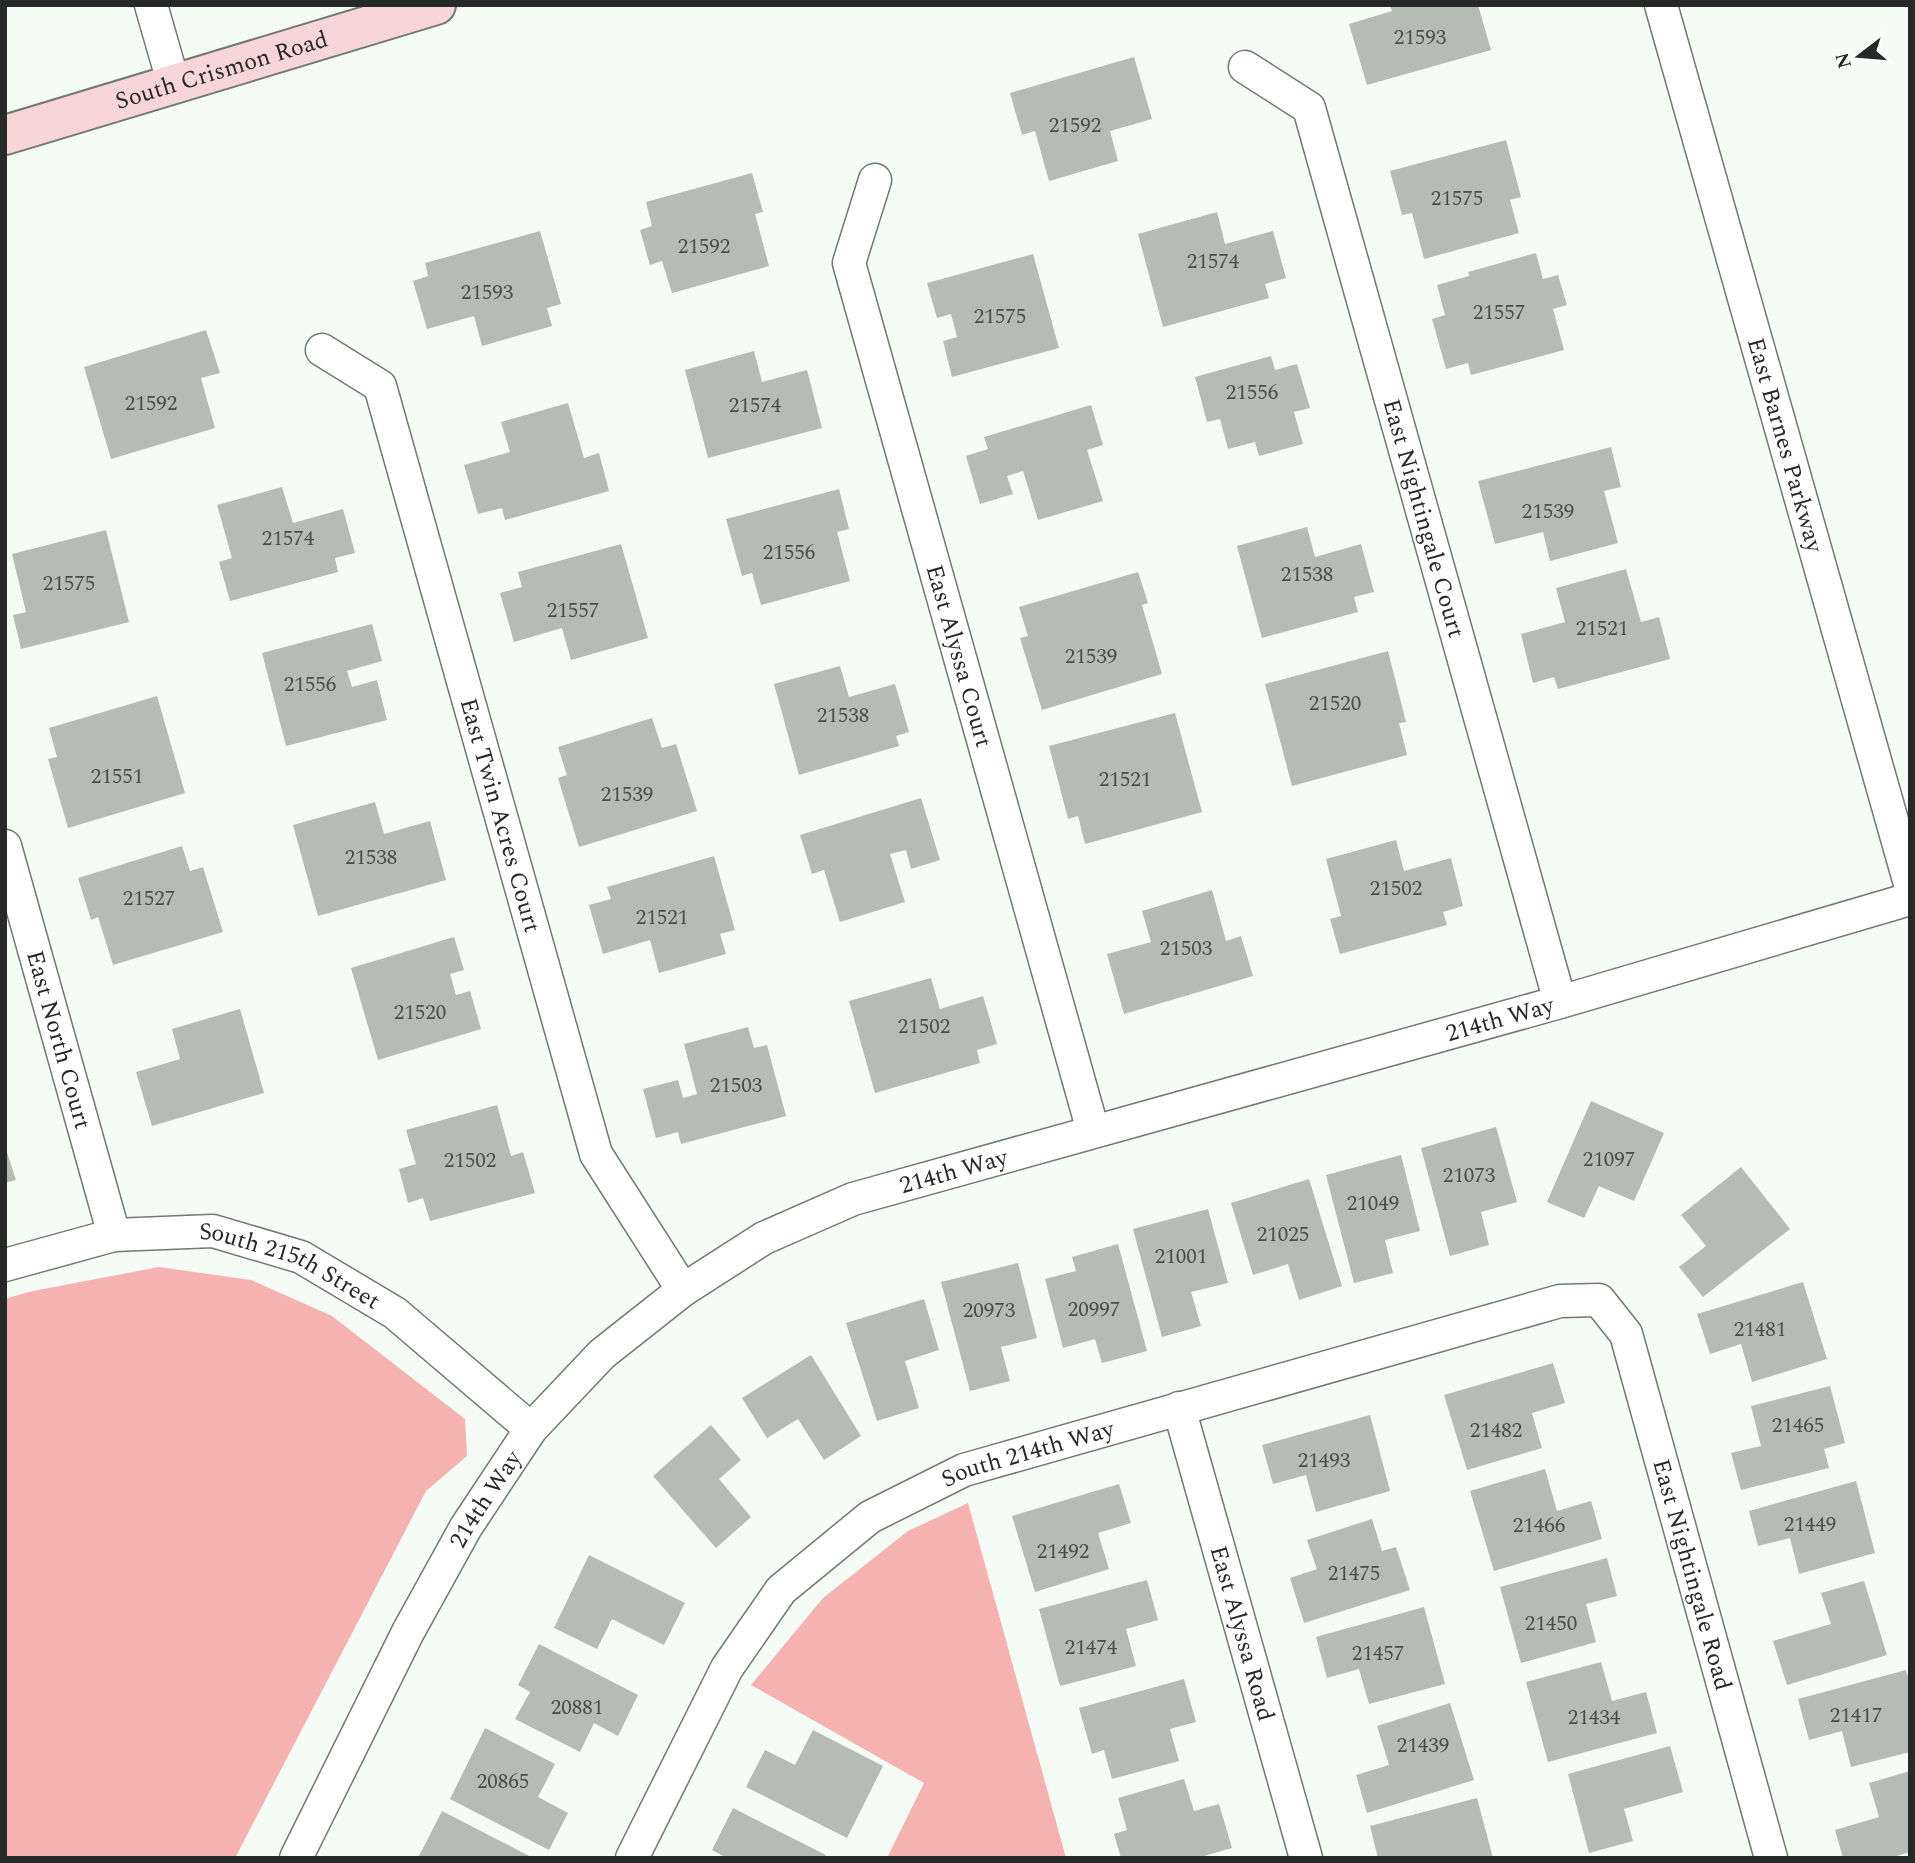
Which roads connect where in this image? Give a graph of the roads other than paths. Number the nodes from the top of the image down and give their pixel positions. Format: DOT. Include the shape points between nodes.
graph roads {
  1 [pos="152,5"];
  2 [pos="436,5"];
  3 [pos="1661,5"];
  4 [pos="1245,67"];
  5 [pos="174,85"];
  6 [pos="5,135"];
  7 [pos="875,180"];
  8 [pos="322,350"];
  9 [pos="5,846"];
  10 [pos="1910,884"];
  11 [pos="1910,899"];
  12 [pos="1560,1002"];
  13 [pos="1093,1131"];
  14 [pos="114,1235"];
  15 [pos="5,1265"];
  16 [pos="683,1290"];
  17 [pos="1599,1300"];
  18 [pos="1179,1408"];
  19 [pos="531,1429"];
  20 [pos="296,1858"];
  21 [pos="632,1858"];
  22 [pos="1306,1858"];
  23 [pos="1771,1858"];
  1 -- 5 [label="street"];
  2 -- 5 [label="street, South Crismon Road"];
  3 -- 10 [label="street, East Barnes Parkway"];
  4 -- 12 [label="street, East Nightingale Court" via="1309,108"];
  5 -- 6 [label="street, South Crismon Road"];
  7 -- 13 [label="street, East Alyssa Court" via="849,263"];
  8 -- 16 [label="street, East Twin Acres Court" via="380,386 596,1154"];
  9 -- 14 [label="street, East North Court"];
  11 -- 12 [label="street, 214th Way"];
  12 -- 13 [label="street, 214th Way"];
  13 -- 16 [label="street, 214th Way" via="853,1199 764,1238"];
  14 -- 15 [label="street, South 215th Street"];
  14 -- 19 [label="street, South 215th Street" via="213,1231 301,1257 395,1313"];
  16 -- 19 [label="street, 214th Way" via="602,1354"];
  17 -- 18 [label="street, South 214th Way" via="1560,1300"];
  17 -- 23 [label="street, East Nightingale Road" via="1626,1334"];
  18 -- 21 [label="street, South 214th Way" via="964,1470 870,1517 781,1590 727,1668"];
  18 -- 22 [label="street, East Alyssa Road"];
  19 -- 20 [label="street, 214th Way" via="466,1527 408,1632"];
}
